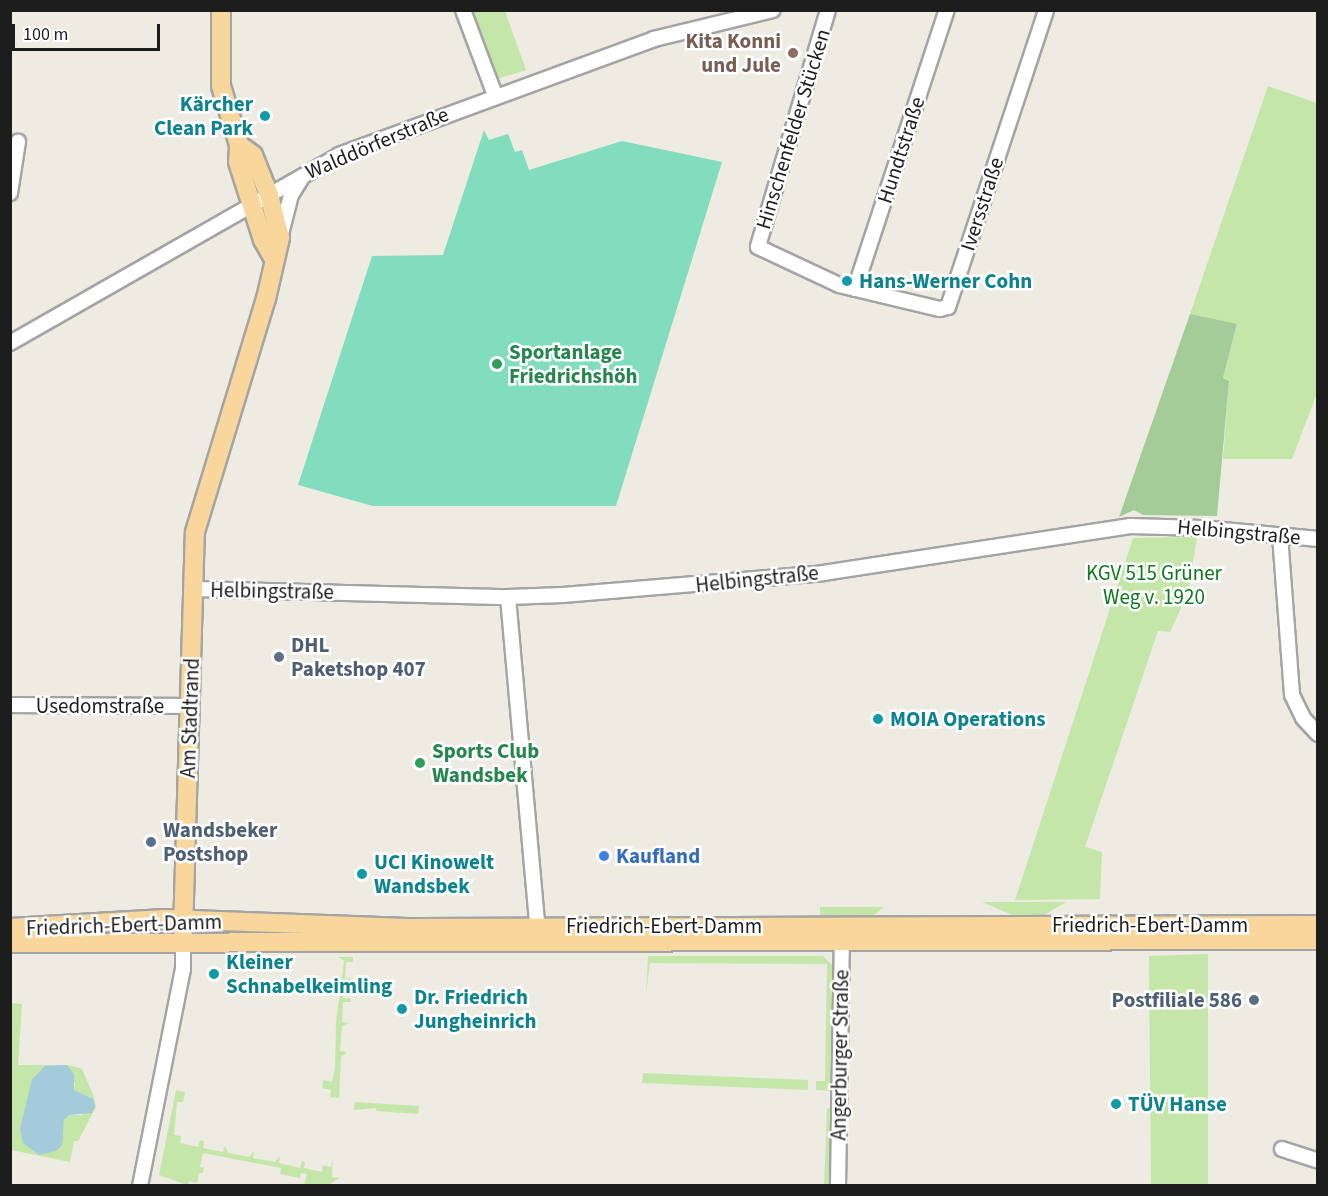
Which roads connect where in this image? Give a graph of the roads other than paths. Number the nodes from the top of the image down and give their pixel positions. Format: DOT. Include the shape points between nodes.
graph roads {
  1 [pos="221,10"];
  2 [pos="463,10"];
  3 [pos="773,10"];
  4 [pos="828,10"];
  5 [pos="947,10"];
  6 [pos="1046,10"];
  7 [pos="495,95"];
  8 [pos="18,142"];
  9 [pos="239,145"];
  10 [pos="304,174"];
  11 [pos="10,193"];
  12 [pos="269,195"];
  13 [pos="252,205"];
  14 [pos="280,238"];
  15 [pos="273,257"];
  16 [pos="855,289"];
  17 [pos="10,343"];
  18 [pos="1280,535"];
  19 [pos="1317,539"];
  20 [pos="193,589"];
  21 [pos="508,597"];
  22 [pos="10,705"];
  23 [pos="190,706"];
  24 [pos="1317,734"];
  25 [pos="184,920"];
  26 [pos="1317,925"];
  27 [pos="10,928"];
  28 [pos="842,932"];
  29 [pos="538,934"];
  30 [pos="1317,940"];
  31 [pos="183,942"];
  32 [pos="10,943"];
  33 [pos="1282,1149"];
  34 [pos="1317,1161"];
  35 [pos="140,1185"];
  36 [pos="838,1185"];
  1 -- 9 [label="main road" via="221,86"];
  2 -- 7 [label="street"];
  3 -- 7 [label="street, Walddörferstraße" via="654,39"];
  4 -- 16 [label="street, Hinschenfelder Stücken" via="758,247 808,273"];
  5 -- 16 [label="street, Hundtstraße"];
  6 -- 16 [label="street, Iversstraße" via="948,308"];
  7 -- 10 [label="street, Walddörferstraße" via="376,139"];
  8 -- 11 [label="street"];
  9 -- 12 [label="main road" via="253,155"];
  9 -- 13 [label="main road" via="238,162"];
  10 -- 12 [label="street, Walddörferstraße"];
  10 -- 14 [label="street" via="291,195"];
  12 -- 13 [label="street, Walddörferstraße"];
  12 -- 14 [label="main road"];
  13 -- 15 [label="main road"];
  13 -- 17 [label="street, Walddörferstraße"];
  14 -- 15 [label="main road, Am Stadtrand"];
  15 -- 20 [label="main road, Am Stadtrand" via="266,299 198,521"];
  18 -- 19 [label="street, Helbingstraße"];
  18 -- 21 [label="street, Helbingstraße" via="1130,526 823,573"];
  18 -- 24 [label="street" via="1292,695 1303,718"];
  20 -- 21 [label="street, Helbingstraße"];
  20 -- 23 [label="main road, Am Stadtrand"];
  21 -- 29 [label="street"];
  22 -- 23 [label="street, Usedomstraße"];
  23 -- 25 [label="main road, Am Stadtrand"];
  25 -- 27 [label="main road, Friedrich-Ebert-Damm"];
  25 -- 29 [label="main road, Friedrich-Ebert-Damm"];
  25 -- 31 [label="main road, Am Stadtrand"];
  26 -- 28 [label="main road, Friedrich-Ebert-Damm"];
  28 -- 29 [label="main road, Friedrich-Ebert-Damm"];
  28 -- 30 [label="main road, Friedrich-Ebert-Damm"];
  28 -- 36 [label="street, Angerburger Straße"];
  29 -- 31 [label="main road, Friedrich-Ebert-Damm"];
  31 -- 32 [label="main road, Friedrich-Ebert-Damm"];
  31 -- 35 [label="street, Am Stadtrand" via="183,969"];
  33 -- 34 [label="street"];
}
